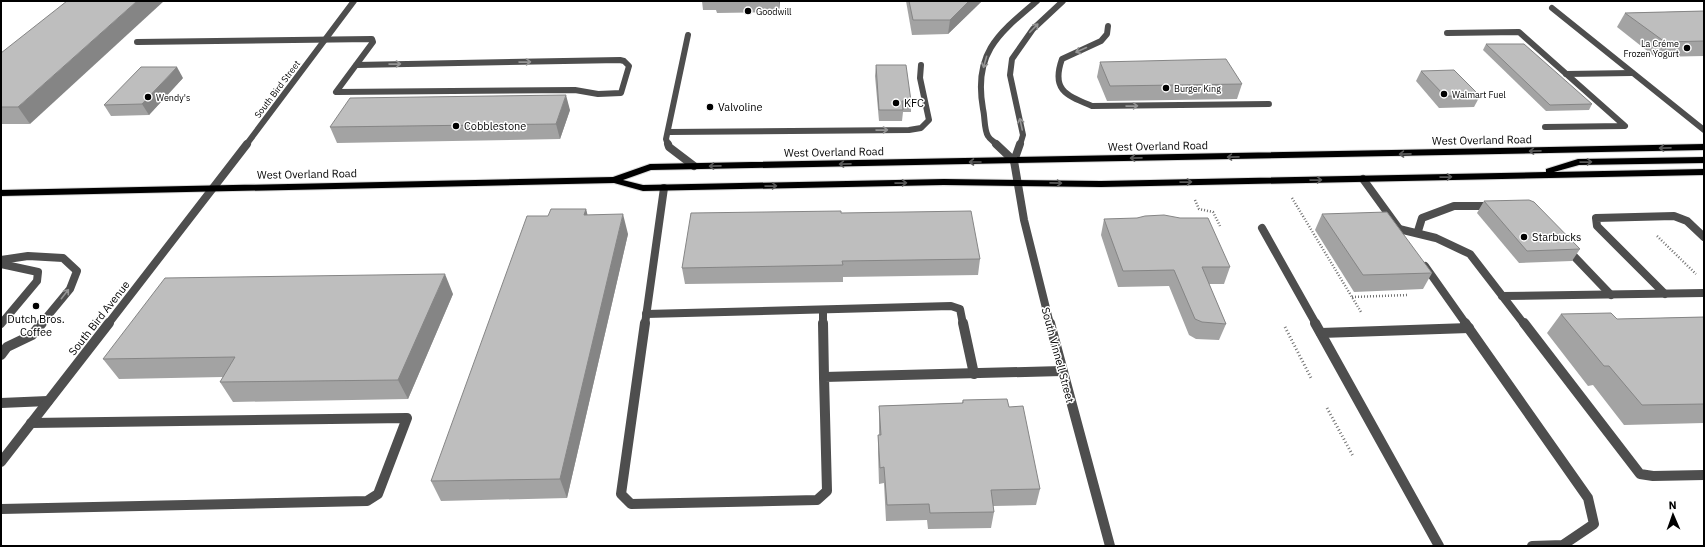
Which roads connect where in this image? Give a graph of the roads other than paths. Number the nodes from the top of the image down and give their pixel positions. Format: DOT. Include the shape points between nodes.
graph roads {
  1 [pos="354,1"];
  2 [pos="1037,1"];
  3 [pos="1063,1"];
  4 [pos="1552,8"];
  5 [pos="1108,26"];
  6 [pos="1446,33"];
  7 [pos="688,35"];
  8 [pos="326,40"];
  9 [pos="137,42"];
  10 [pos="356,65"];
  11 [pos="921,65"];
  12 [pos="1632,73"];
  13 [pos="1566,74"];
  14 [pos="1269,104"];
  15 [pos="1545,127"];
  16 [pos="1704,130"];
  17 [pos="668,132"];
  18 [pos="1704,147"];
  19 [pos="1704,160"];
  20 [pos="1014,161"];
  21 [pos="694,166"];
  22 [pos="1704,172"];
  23 [pos="1535,175"];
  24 [pos="1363,179"];
  25 [pos="614,180"];
  26 [pos="1017,182"];
  27 [pos="214,188"];
  28 [pos="664,188"];
  29 [pos="1,193"];
  30 [pos="1497,206"];
  31 [pos="1262,228"];
  32 [pos="1399,229"];
  33 [pos="1418,231"];
  34 [pos="1704,237"];
  35 [pos="1408,241"];
  36 [pos="1562,243"];
  37 [pos="1,260"];
  38 [pos="1421,260"];
  39 [pos="1,264"];
  40 [pos="1704,293"];
  41 [pos="1665,294"];
  42 [pos="1611,295"];
  43 [pos="1502,296"];
  44 [pos="823,310"];
  45 [pos="646,314"];
  46 [pos="1,324"];
  47 [pos="1469,328"];
  48 [pos="1320,333"];
  49 [pos="4,345"];
  50 [pos="1,355"];
  51 [pos="1062,371"];
  52 [pos="974,374"];
  53 [pos="824,377"];
  54 [pos="48,401"];
  55 [pos="1,403"];
  56 [pos="31,423"];
  57 [pos="1,462"];
  58 [pos="1704,475"];
  59 [pos="1,509"];
  60 [pos="1110,546"];
  61 [pos="1439,546"];
  62 [pos="1532,546"];
  1 -- 8 [label="street, South Bird Street"];
  2 -- 20 [label="street, one-way" via="1004,29 994,42 988,51 981,76 982,104 988,136"];
  20 -- 3 [label="street, one-way" via="1023,135 1010,76 1012,59 1033,29"];
  4 -- 12 [label="street"];
  5 -- 14 [label="street, one-way" via="1107,34 1101,41 1062,59 1057,69 1056,80 1061,90 1075,99 1092,106"];
  6 -- 13 [label="street" via="1518,32"];
  7 -- 17 [label="street"];
  8 -- 9 [label="street"];
  8 -- 10 [label="street" via="372,39 373,42"];
  8 -- 27 [label="street, South Bird Street"];
  10 -- 10 [label="street, one-way" via="620,60 629,66 621,93 598,94 575,90 336,92"];
  17 -- 11 [label="street, one-way" via="921,128 928,120 920,78"];
  12 -- 13 [label="street"];
  12 -- 16 [label="street"];
  13 -- 15 [label="street" via="1625,126"];
  17 -- 21 [label="street" via="666,139 669,147"];
  18 -- 20 [label="main road, West Overland Road, one-way"];
  23 -- 19 [label="main road, one-way" via="1578,162"];
  20 -- 21 [label="main road, West Overland Road, one-way"];
  20 -- 26 [label="street, South Vinnell Street"];
  21 -- 25 [label="main road, West Overland Road" via="650,167"];
  22 -- 23 [label="main road, West Overland Road"];
  24 -- 23 [label="main road, West Overland Road, one-way"];
  26 -- 24 [label="main road, West Overland Road, one-way" via="1101,184"];
  24 -- 32 [label="street"];
  25 -- 27 [label="main road, West Overland Road"];
  25 -- 28 [label="main road, West Overland Road" via="643,188"];
  28 -- 26 [label="main road, West Overland Road, one-way"];
  26 -- 51 [label="street, South Vinnell Street"];
  27 -- 29 [label="main road, West Overland Road"];
  27 -- 54 [label="street, South Bird Avenue"];
  28 -- 45 [label="street"];
  30 -- 33 [label="street" via="1454,206 1422,218"];
  31 -- 48 [label="street"];
  32 -- 33 [label="street"];
  32 -- 35 [label="street"];
  33 -- 43 [label="street" via="1439,238 1470,254"];
  34 -- 41 [label="street" via="1687,221 1674,216 1596,218 1596,226"];
  36 -- 42 [label="street"];
  49 -- 37 [label="street, one-way" via="32,336 70,289 77,272 63,258 28,256"];
  38 -- 47 [label="street"];
  39 -- 46 [label="street" via="38,272 37,281"];
  40 -- 41 [label="street"];
  41 -- 42 [label="street"];
  42 -- 43 [label="street"];
  43 -- 58 [label="street" via="1640,474"];
  44 -- 45 [label="street"];
  44 -- 52 [label="street" via="951,306 960,309"];
  44 -- 53 [label="street"];
  45 -- 53 [label="street" via="621,494 631,504 817,500 826,491"];
  47 -- 48 [label="street"];
  47 -- 62 [label="street" via="1588,498 1594,524 1563,545"];
  48 -- 61 [label="street"];
  49 -- 50 [label="street"];
  51 -- 52 [label="street"];
  51 -- 60 [label="street, South Vinnell Street"];
  52 -- 53 [label="street"];
  54 -- 55 [label="street"];
  54 -- 56 [label="street, South Bird Avenue"];
  56 -- 57 [label="street, South Bird Avenue"];
  56 -- 59 [label="street" via="407,418 378,494 367,501"];
}
